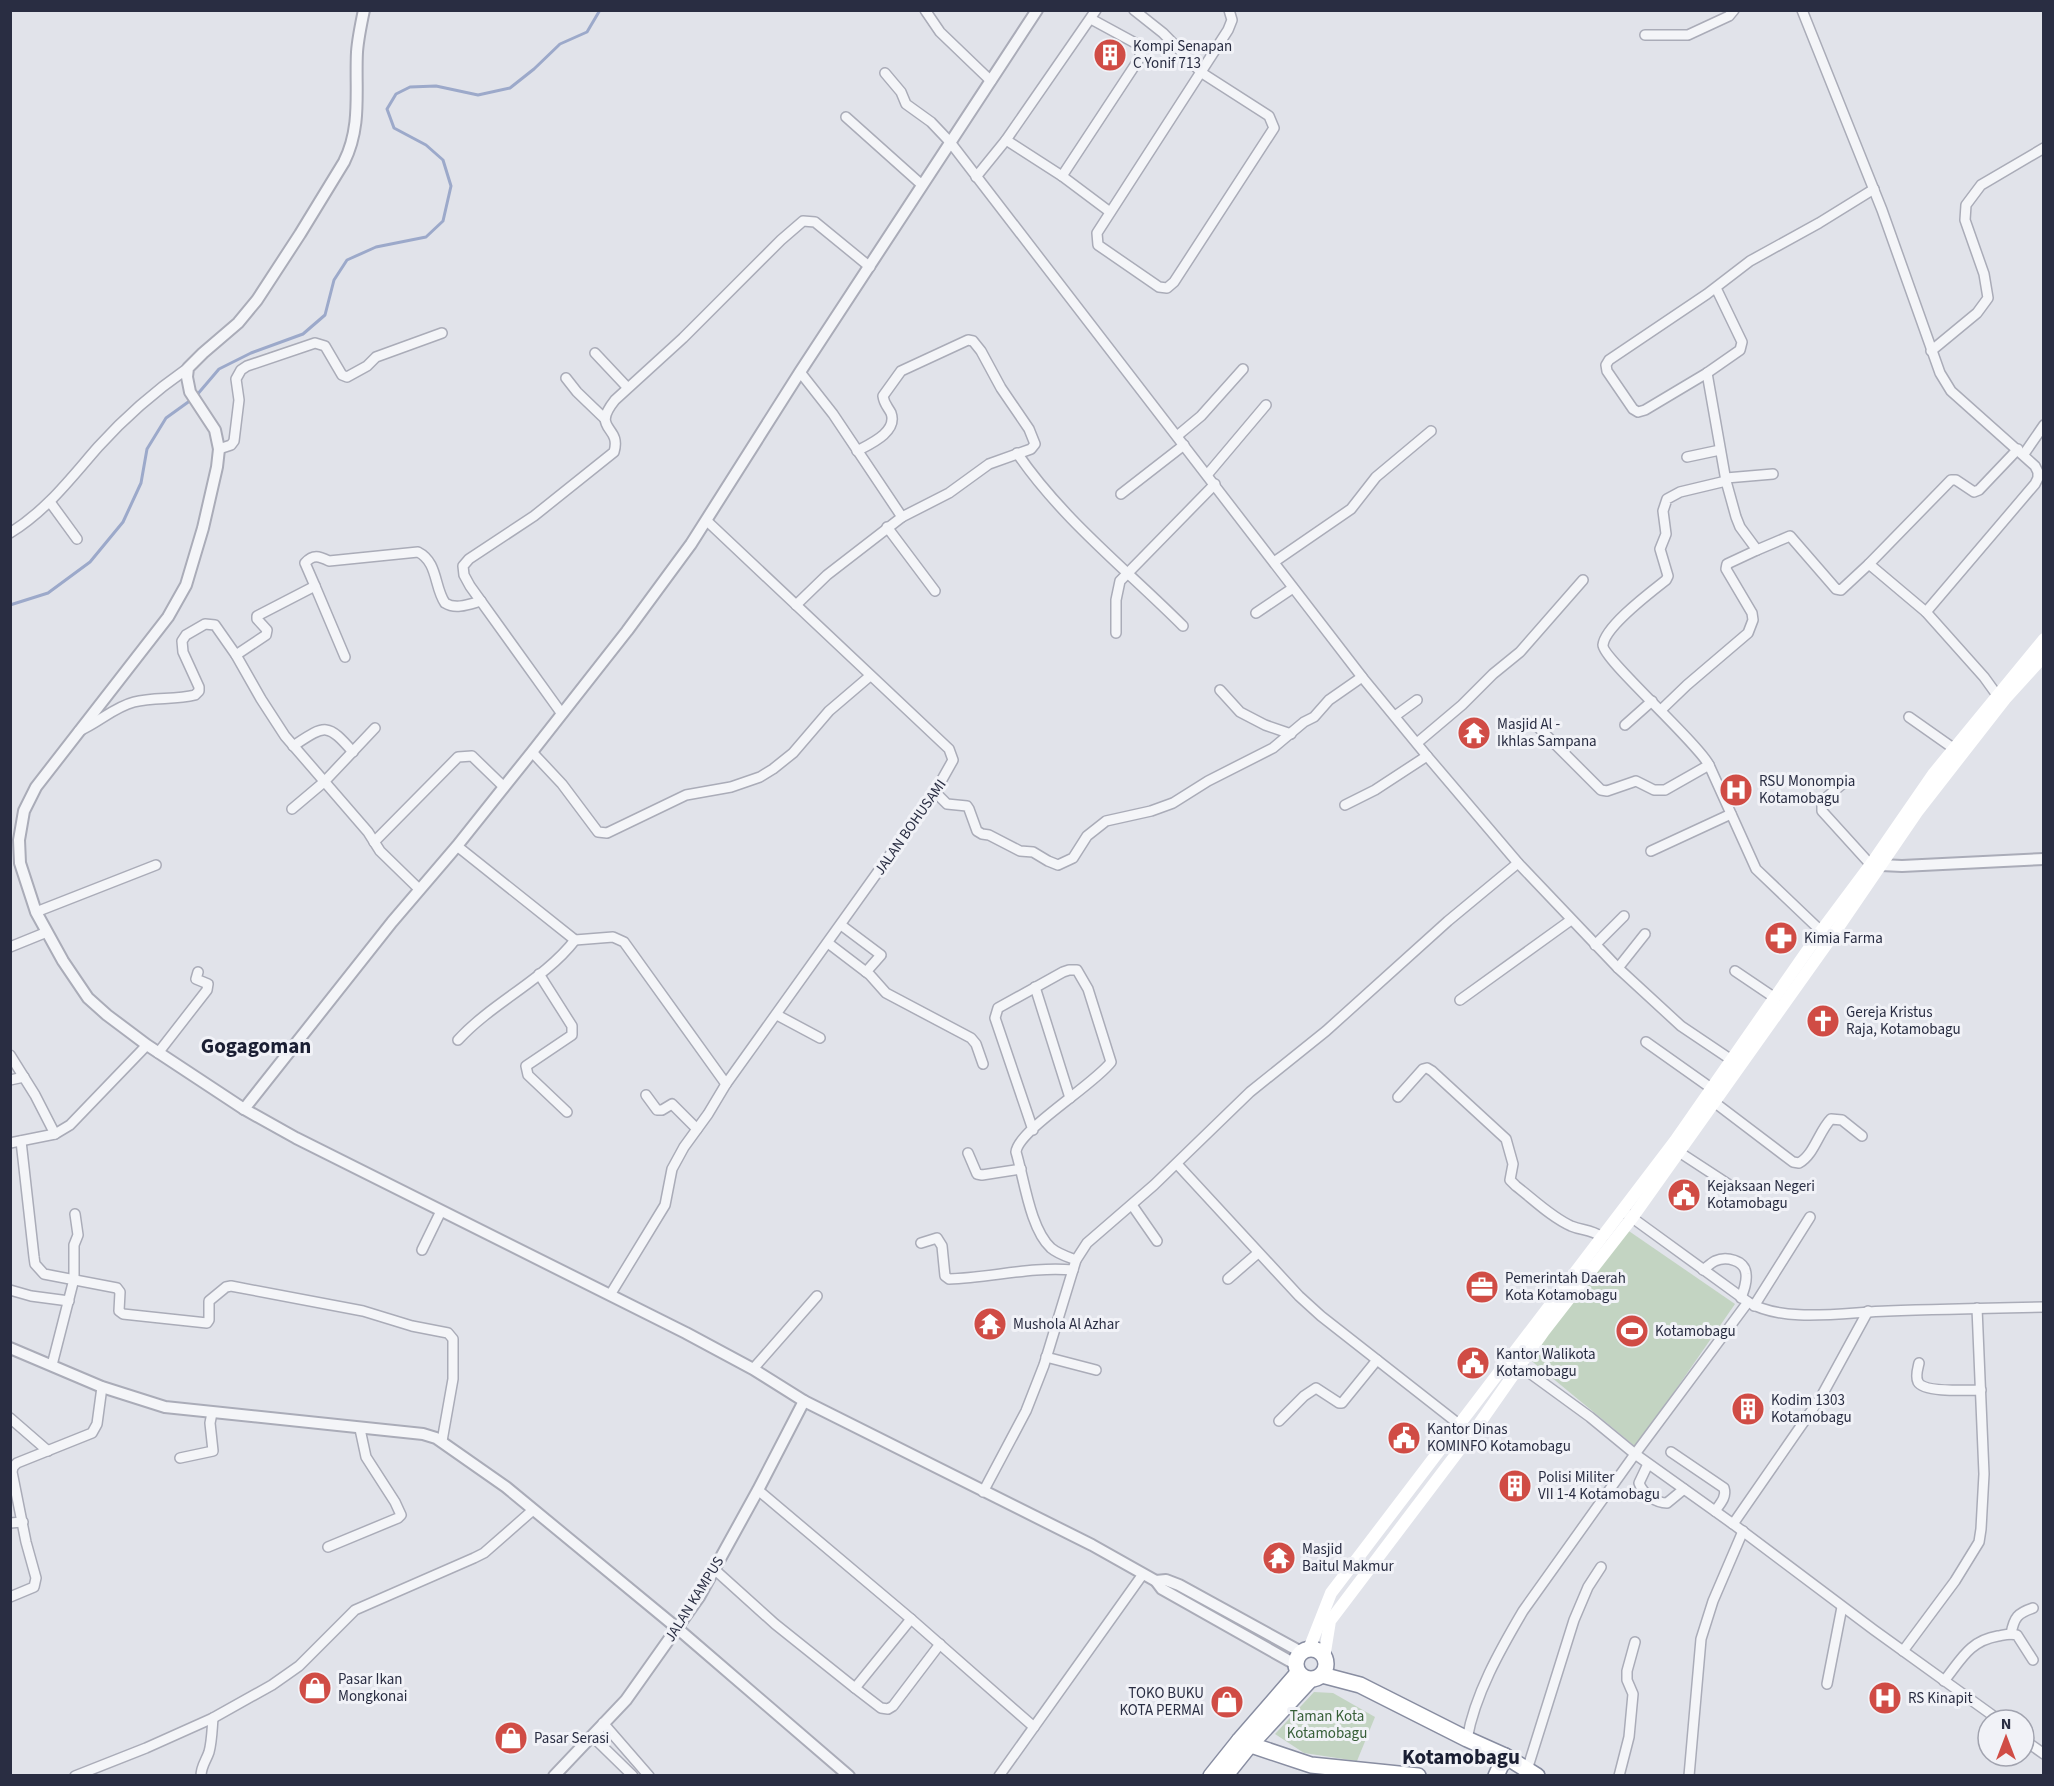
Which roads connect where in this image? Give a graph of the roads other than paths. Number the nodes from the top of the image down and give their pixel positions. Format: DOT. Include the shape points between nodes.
graph roads {
  1 [pos="364,10"];
  2 [pos="925,10"];
  3 [pos="1037,10"];
  4 [pos="1134,10"];
  5 [pos="1229,10"];
  6 [pos="1734,10"];
  7 [pos="1802,10"];
  8 [pos="1093,15"];
  9 [pos="1645,35"];
  10 [pos="885,73"];
  11 [pos="1202,73"];
  12 [pos="991,81"];
  13 [pos="846,117"];
  14 [pos="1006,140"];
  15 [pos="950,142"];
  16 [pos="2043,148"];
  17 [pos="1062,176"];
  18 [pos="976,177"];
  19 [pos="922,185"];
  20 [pos="1874,189"];
  21 [pos="1110,212"];
  22 [pos="870,267"];
  23 [pos="1716,288"];
  24 [pos="442,333"];
  25 [pos="1931,351"];
  26 [pos="595,353"];
  27 [pos="188,368"];
  28 [pos="1244,369"];
  29 [pos="800,372"];
  30 [pos="1707,373"];
  31 [pos="566,378"];
  32 [pos="627,387"];
  33 [pos="1266,405"];
  34 [pos="604,418"];
  35 [pos="2043,425"];
  36 [pos="1431,431"];
  37 [pos="1177,436"];
  38 [pos="1185,446"];
  39 [pos="219,448"];
  40 [pos="857,450"];
  41 [pos="1720,450"];
  42 [pos="2021,452"];
  43 [pos="1017,453"];
  44 [pos="1687,457"];
  45 [pos="1773,474"];
  46 [pos="1208,475"];
  47 [pos="1726,480"];
  48 [pos="1215,484"];
  49 [pos="1121,494"];
  50 [pos="50,502"];
  51 [pos="902,517"];
  52 [pos="707,521"];
  53 [pos="887,527"];
  54 [pos="10,533"];
  55 [pos="77,539"];
  56 [pos="1756,550"];
  57 [pos="1274,562"];
  58 [pos="1869,564"];
  59 [pos="1128,571"];
  60 [pos="1583,580"];
  61 [pos="315,586"];
  62 [pos="1293,588"];
  63 [pos="935,591"];
  64 [pos="482,601"];
  65 [pos="796,605"];
  66 [pos="1926,612"];
  67 [pos="1256,613"];
  68 [pos="1183,626"];
  69 [pos="1116,633"];
  70 [pos="2043,639"];
  71 [pos="236,656"];
  72 [pos="2043,656"];
  73 [pos="345,657"];
  74 [pos="870,676"];
  75 [pos="1362,677"];
  76 [pos="1220,690"];
  77 [pos="2001,697"];
  78 [pos="1417,700"];
  79 [pos="1652,701"];
  80 [pos="1661,710"];
  81 [pos="562,714"];
  82 [pos="1395,716"];
  83 [pos="1909,717"];
  84 [pos="1625,725"];
  85 [pos="375,728"];
  86 [pos="1539,728"];
  87 [pos="79,731"];
  88 [pos="1291,734"];
  89 [pos="1417,743"];
  90 [pos="293,746"];
  91 [pos="1953,748"];
  92 [pos="353,752"];
  93 [pos="532,752"];
  94 [pos="1427,756"];
  95 [pos="1709,765"];
  96 [pos="324,782"];
  97 [pos="1846,782"];
  98 [pos="504,787"];
  99 [pos="935,792"];
  100 [pos="1345,805"];
  101 [pos="292,809"];
  102 [pos="1731,814"];
  103 [pos="374,842"];
  104 [pos="457,846"];
  105 [pos="15,849"];
  106 [pos="1651,851"];
  107 [pos="2043,859"];
  108 [pos="1518,862"];
  109 [pos="1875,863"];
  110 [pos="156,865"];
  111 [pos="419,889"];
  112 [pos="36,912"];
  113 [pos="1624,916"];
  114 [pos="1571,920"];
  115 [pos="841,925"];
  116 [pos="1821,931"];
  117 [pos="47,932"];
  118 [pos="1645,934"];
  119 [pos="575,940"];
  120 [pos="828,943"];
  121 [pos="1595,945"];
  122 [pos="10,947"];
  123 [pos="1618,968"];
  124 [pos="1735,971"];
  125 [pos="198,972"];
  126 [pos="866,972"];
  127 [pos="539,974"];
  128 [pos="1035,987"];
  129 [pos="1775,998"];
  130 [pos="1460,1000"];
  131 [pos="777,1015"];
  132 [pos="820,1038"];
  133 [pos="458,1040"];
  134 [pos="1646,1042"];
  135 [pos="147,1045"];
  136 [pos="158,1053"];
  137 [pos="10,1055"];
  138 [pos="983,1064"];
  139 [pos="1736,1064"];
  140 [pos="24,1077"];
  141 [pos="10,1080"];
  142 [pos="726,1084"];
  143 [pos="1712,1088"];
  144 [pos="645,1095"];
  145 [pos="1398,1097"];
  146 [pos="1070,1098"];
  147 [pos="1714,1102"];
  148 [pos="244,1109"];
  149 [pos="567,1112"];
  150 [pos="697,1129"];
  151 [pos="1033,1130"];
  152 [pos="55,1134"];
  153 [pos="1862,1136"];
  154 [pos="21,1141"];
  155 [pos="10,1143"];
  156 [pos="1678,1152"];
  157 [pos="968,1153"];
  158 [pos="1177,1164"];
  159 [pos="1021,1169"];
  160 [pos="1728,1184"];
  161 [pos="1132,1204"];
  162 [pos="441,1211"];
  163 [pos="75,1214"];
  164 [pos="1628,1215"];
  165 [pos="1810,1218"];
  166 [pos="1602,1237"];
  167 [pos="1157,1241"];
  168 [pos="921,1243"];
  169 [pos="422,1250"];
  170 [pos="1257,1253"];
  171 [pos="1076,1260"];
  172 [pos="1073,1270"];
  173 [pos="1703,1270"];
  174 [pos="74,1279"];
  175 [pos="1228,1279"];
  176 [pos="10,1290"];
  177 [pos="610,1295"];
  178 [pos="817,1296"];
  179 [pos="69,1302"];
  180 [pos="1748,1302"];
  181 [pos="2043,1307"];
  182 [pos="1977,1308"];
  183 [pos="1868,1311"];
  184 [pos="10,1348"];
  185 [pos="1046,1357"];
  186 [pos="1509,1358"];
  187 [pos="1377,1360"];
  188 [pos="1919,1363"];
  189 [pos="52,1365"];
  190 [pos="1520,1365"];
  191 [pos="753,1369"];
  192 [pos="1096,1370"];
  193 [pos="102,1387"];
  194 [pos="1981,1390"];
  195 [pos="804,1401"];
  196 [pos="212,1413"];
  197 [pos="10,1418"];
  198 [pos="1279,1421"];
  199 [pos="1460,1425"];
  200 [pos="360,1428"];
  201 [pos="442,1441"];
  202 [pos="48,1451"];
  203 [pos="1671,1452"];
  204 [pos="1635,1454"];
  205 [pos="180,1458"];
  206 [pos="1648,1464"];
  207 [pos="1684,1489"];
  208 [pos="758,1490"];
  209 [pos="983,1492"];
  210 [pos="533,1510"];
  211 [pos="1715,1510"];
  212 [pos="23,1522"];
  213 [pos="10,1523"];
  214 [pos="1733,1524"];
  215 [pos="1743,1531"];
  216 [pos="328,1547"];
  217 [pos="1601,1567"];
  218 [pos="714,1569"];
  219 [pos="1143,1574"];
  220 [pos="10,1597"];
  221 [pos="1842,1606"];
  222 [pos="2033,1608"];
  223 [pos="911,1619"];
  224 [pos="677,1628"];
  225 [pos="2011,1634"];
  226 [pos="1635,1642"];
  227 [pos="940,1644"];
  228 [pos="1903,1651"];
  229 [pos="1324,1658"];
  230 [pos="2033,1660"];
  231 [pos="1306,1666"];
  232 [pos="1944,1681"];
  233 [pos="1827,1684"];
  234 [pos="855,1688"];
  235 [pos="1982,1708"];
  236 [pos="213,1718"];
  237 [pos="603,1723"];
  238 [pos="1034,1728"];
  239 [pos="593,1737"];
  240 [pos="1467,1739"];
  241 [pos="1244,1743"];
  242 [pos="1505,1756"];
  243 [pos="1310,1770"];
  244 [pos="1532,1773"];
  245 [pos="1396,1774"];
  246 [pos="75,1776"];
  247 [pos="201,1776"];
  248 [pos="554,1776"];
  249 [pos="633,1776"];
  250 [pos="649,1776"];
  251 [pos="849,1776"];
  252 [pos="999,1776"];
  253 [pos="1211,1776"];
  254 [pos="1226,1776"];
  255 [pos="1418,1776"];
  256 [pos="1496,1776"];
  257 [pos="1619,1776"];
  258 [pos="1689,1776"];
  1 -- 27 [label="street" via="357,50 356,126 350,150 256,300 238,323"];
  2 -- 12 [label="street" via="940,32"];
  3 -- 12 [label="street"];
  4 -- 11 [label="street"];
  5 -- 11 [label="street" via="1232,20 1228,30"];
  6 -- 9 [label="street" via="1730,16 1688,35"];
  7 -- 20 [label="street"];
  8 -- 14 [label="street"];
  8 -- 17 [label="street" via="1137,44 1141,56"];
  10 -- 15 [label="street" via="906,104"];
  11 -- 21 [label="street"];
  11 -- 21 [label="street" via="1269,116 1274,128 1167,288 1159,287 1098,245 1097,233"];
  12 -- 15 [label="street"];
  13 -- 19 [label="street"];
  14 -- 17 [label="street"];
  14 -- 18 [label="street"];
  15 -- 18 [label="street"];
  15 -- 19 [label="street"];
  16 -- 25 [label="street" via="1981,185 1966,205 1965,220 1988,298 1977,313"];
  17 -- 21 [label="street"];
  18 -- 37 [label="street"];
  19 -- 22 [label="street"];
  20 -- 23 [label="street" via="1759,255"];
  20 -- 25 [label="street"];
  22 -- 29 [label="street"];
  22 -- 32 [label="street" via="816,222 803,221"];
  23 -- 30 [label="street" via="1742,347"];
  23 -- 30 [label="street" via="1606,364 1607,371 1638,412"];
  24 -- 39 [label="street" via="376,357 347,377 325,346 315,343 247,366 236,379 239,400 234,441"];
  25 -- 42 [label="street" via="1951,391"];
  26 -- 32 [label="street"];
  27 -- 39 [label="street" via="190,392 214,430"];
  27 -- 50 [label="street" via="119,425"];
  28 -- 37 [label="street"];
  29 -- 40 [label="street"];
  29 -- 52 [label="street"];
  30 -- 41 [label="street"];
  31 -- 34 [label="street"];
  32 -- 34 [label="street"];
  33 -- 46 [label="street"];
  34 -- 64 [label="street" via="616,441 614,452 463,566 464,575"];
  35 -- 42 [label="street"];
  36 -- 57 [label="street" via="1376,477 1351,509"];
  37 -- 38 [label="street"];
  38 -- 46 [label="street"];
  38 -- 49 [label="street"];
  39 -- 87 [label="street" via="195,561 183,591 168,617"];
  40 -- 43 [label="street" via="883,436 890,426 891,413 883,396 901,371 968,340 981,351 1034,437 1033,447"];
  40 -- 51 [label="street"];
  41 -- 44 [label="street"];
  41 -- 47 [label="street"];
  42 -- 58 [label="street" via="1974,492 1951,480"];
  42 -- 66 [label="street" via="2038,472 2035,484"];
  43 -- 51 [label="street" via="989,464 949,492"];
  43 -- 59 [label="street" via="1063,512"];
  45 -- 47 [label="street"];
  46 -- 48 [label="street"];
  47 -- 56 [label="street" via="1740,527"];
  47 -- 79 [label="street" via="1666,499 1666,534 1660,549 1668,576 1622,617 1603,644 1612,661"];
  48 -- 57 [label="street"];
  48 -- 59 [label="street"];
  50 -- 54 [label="street"];
  50 -- 55 [label="street"];
  51 -- 53 [label="street"];
  52 -- 65 [label="street, JALAN BOHUSAMI"];
  52 -- 81 [label="street"];
  53 -- 63 [label="street"];
  53 -- 65 [label="street"];
  56 -- 58 [label="street" via="1790,536 1841,590"];
  56 -- 80 [label="street" via="1731,561 1726,569 1752,613 1748,633"];
  57 -- 62 [label="street"];
  58 -- 66 [label="street"];
  59 -- 68 [label="street"];
  59 -- 69 [label="street" via="1118,589"];
  60 -- 89 [label="street" via="1520,652"];
  61 -- 64 [label="street" via="305,563 314,556 329,561 418,552 431,565 446,603 459,606"];
  61 -- 71 [label="street" via="257,616 267,630 266,635"];
  61 -- 73 [label="street"];
  62 -- 67 [label="street"];
  62 -- 75 [label="street"];
  64 -- 81 [label="street"];
  65 -- 74 [label="street, JALAN BOHUSAMI"];
  66 -- 77 [label="street"];
  70 -- 77 [label="main road"];
  71 -- 87 [label="street" via="214,625 205,624 182,641 199,687 195,695 121,706 100,722"];
  71 -- 90 [label="street"];
  72 -- 77 [label="main road"];
  74 -- 93 [label="street" via="829,711 793,753 773,769 744,783 686,795 606,833 598,832"];
  74 -- 99 [label="street, JALAN BOHUSAMI" via="949,749 953,760"];
  75 -- 82 [label="street"];
  75 -- 88 [label="street"];
  76 -- 88 [label="street" via="1240,712"];
  77 -- 91 [label="main road"];
  77 -- 109 [label="main road"];
  78 -- 82 [label="street"];
  79 -- 80 [label="street"];
  79 -- 84 [label="street"];
  80 -- 95 [label="street"];
  81 -- 93 [label="street"];
  82 -- 89 [label="street"];
  83 -- 91 [label="street"];
  85 -- 92 [label="street"];
  86 -- 95 [label="street" via="1607,792 1636,781 1654,790 1665,790"];
  87 -- 105 [label="street" via="29,799"];
  88 -- 99 [label="street" via="1173,804 1106,821 1087,836 1073,858 1058,865 982,834 967,806 947,804"];
  89 -- 94 [label="street"];
  90 -- 92 [label="street" via="314,732 329,730"];
  90 -- 96 [label="street"];
  91 -- 109 [label="main road" via="1906,811"];
  92 -- 96 [label="street"];
  93 -- 98 [label="street"];
  94 -- 100 [label="street"];
  94 -- 108 [label="street"];
  95 -- 102 [label="street"];
  96 -- 101 [label="street"];
  96 -- 103 [label="street"];
  97 -- 109 [label="street" via="1822,801 1822,811"];
  98 -- 103 [label="street" via="472,756 458,757"];
  98 -- 104 [label="street"];
  99 -- 115 [label="street, JALAN BOHUSAMI"];
  102 -- 106 [label="street"];
  102 -- 116 [label="street" via="1756,869"];
  103 -- 111 [label="street"];
  104 -- 111 [label="street"];
  104 -- 119 [label="street"];
  105 -- 112 [label="street"];
  107 -- 109 [label="street" via="1902,866"];
  108 -- 114 [label="street"];
  108 -- 158 [label="street" via="1238,1103"];
  109 -- 116 [label="main road"];
  109 -- 139 [label="main road"];
  110 -- 112 [label="street"];
  111 -- 148 [label="street"];
  112 -- 117 [label="street"];
  113 -- 121 [label="street"];
  114 -- 121 [label="street"];
  114 -- 130 [label="street"];
  115 -- 120 [label="street, JALAN BOHUSAMI"];
  115 -- 126 [label="street" via="880,955"];
  116 -- 129 [label="main road"];
  117 -- 122 [label="street"];
  117 -- 135 [label="street" via="88,998"];
  118 -- 123 [label="street"];
  119 -- 127 [label="street"];
  119 -- 142 [label="street" via="613,937 624,942"];
  120 -- 126 [label="street"];
  120 -- 131 [label="street, JALAN BOHUSAMI"];
  121 -- 123 [label="street"];
  123 -- 139 [label="street" via="1681,1026"];
  124 -- 129 [label="street"];
  125 -- 136 [label="street" via="196,979 208,984 207,990"];
  126 -- 138 [label="street" via="886,993 971,1038"];
  127 -- 133 [label="street" via="482,1016"];
  127 -- 149 [label="street" via="573,1031 526,1066 526,1070"];
  128 -- 146 [label="street"];
  128 -- 146 [label="street" via="1063,972 1077,970 1088,988 1107,1042 1109,1065"];
  128 -- 151 [label="street" via="998,1008 995,1018"];
  129 -- 139 [label="main road"];
  131 -- 132 [label="street"];
  131 -- 142 [label="street, JALAN BOHUSAMI"];
  134 -- 143 [label="street"];
  135 -- 136 [label="street"];
  135 -- 152 [label="street" via="70,1125"];
  136 -- 148 [label="street"];
  137 -- 140 [label="street"];
  139 -- 143 [label="main road"];
  139 -- 147 [label="main road"];
  140 -- 141 [label="street"];
  140 -- 152 [label="street"];
  142 -- 150 [label="street, JALAN BOHUSAMI"];
  143 -- 164 [label="main road"];
  144 -- 150 [label="street" via="657,1110 672,1104"];
  145 -- 166 [label="street" via="1423,1069 1432,1071 1506,1139 1513,1164 1510,1180 1516,1186 1572,1226"];
  146 -- 151 [label="street"];
  147 -- 153 [label="street" via="1793,1162 1805,1160 1831,1119 1842,1120"];
  147 -- 156 [label="main road"];
  148 -- 162 [label="street"];
  150 -- 177 [label="street, JALAN BOHUSAMI" via="672,1169 664,1205"];
  151 -- 159 [label="street" via="1016,1147"];
  152 -- 154 [label="street"];
  154 -- 155 [label="street"];
  154 -- 174 [label="street" via="36,1264 44,1274"];
  156 -- 160 [label="street"];
  156 -- 164 [label="main road"];
  157 -- 159 [label="street" via="977,1174"];
  158 -- 161 [label="street"];
  158 -- 170 [label="street"];
  159 -- 171 [label="street" via="1037,1224 1049,1246"];
  161 -- 167 [label="street"];
  161 -- 171 [label="street" via="1087,1243"];
  162 -- 169 [label="street"];
  162 -- 177 [label="street"];
  163 -- 174 [label="street" via="78,1234 74,1245"];
  164 -- 166 [label="main road"];
  164 -- 173 [label="street"];
  164 -- 190 [label="main road"];
  165 -- 180 [label="street"];
  166 -- 186 [label="main road"];
  168 -- 172 [label="street" via="937,1238 949,1279"];
  170 -- 175 [label="street"];
  170 -- 187 [label="street" via="1321,1316"];
  171 -- 172 [label="street"];
  172 -- 185 [label="street"];
  173 -- 180 [label="street"];
  173 -- 180 [label="street" via="1723,1260 1741,1264 1746,1274"];
  174 -- 179 [label="street"];
  174 -- 201 [label="street" via="117,1288 119,1311 123,1314 207,1323 209,1301 231,1286 354,1309 448,1334 453,1339 453,1379"];
  176 -- 179 [label="street"];
  177 -- 191 [label="street"];
  178 -- 191 [label="street"];
  179 -- 189 [label="street"];
  180 -- 183 [label="street" via="1779,1313"];
  180 -- 204 [label="street"];
  181 -- 182 [label="street"];
  182 -- 183 [label="street"];
  182 -- 194 [label="street"];
  183 -- 214 [label="street" via="1821,1396"];
  184 -- 189 [label="street"];
  185 -- 192 [label="street"];
  185 -- 209 [label="street" via="1026,1411"];
  186 -- 190 [label="street"];
  186 -- 199 [label="main road"];
  187 -- 198 [label="street" via="1342,1403 1316,1388"];
  187 -- 199 [label="street"];
  188 -- 194 [label="street" via="1918,1382 1923,1386"];
  189 -- 193 [label="street"];
  190 -- 204 [label="street"];
  190 -- 229 [label="main road" via="1330,1621"];
  191 -- 195 [label="street"];
  193 -- 196 [label="street" via="165,1407"];
  193 -- 202 [label="street" via="92,1433"];
  194 -- 228 [label="street" via="1984,1474 1978,1542 1955,1581"];
  195 -- 208 [label="street, JALAN KAMPUS"];
  195 -- 209 [label="street"];
  196 -- 200 [label="street"];
  196 -- 205 [label="street" via="214,1450"];
  197 -- 202 [label="street"];
  199 -- 231 [label="main road" via="1331,1593"];
  200 -- 201 [label="street" via="431,1435"];
  200 -- 216 [label="street" via="366,1457 401,1515"];
  201 -- 210 [label="street"];
  202 -- 212 [label="street" via="13,1467"];
  203 -- 211 [label="street" via="1724,1488 1724,1497"];
  204 -- 206 [label="street"];
  204 -- 240 [label="street" via="1523,1611 1478,1700"];
  206 -- 207 [label="street"];
  206 -- 207 [label="street" via="1639,1483 1660,1503 1667,1503"];
  207 -- 211 [label="street"];
  208 -- 218 [label="street, JALAN KAMPUS"];
  208 -- 223 [label="street"];
  209 -- 219 [label="street"];
  210 -- 224 [label="street"];
  210 -- 236 [label="street" via="484,1553 355,1610 299,1666"];
  211 -- 214 [label="street"];
  212 -- 213 [label="street"];
  212 -- 220 [label="street" via="36,1582 34,1587"];
  214 -- 215 [label="street"];
  215 -- 221 [label="street"];
  215 -- 258 [label="street" via="1701,1639"];
  217 -- 244 [label="street" via="1574,1620"];
  218 -- 224 [label="street, JALAN KAMPUS"];
  218 -- 234 [label="street"];
  219 -- 231 [label="street" via="1162,1589"];
  219 -- 238 [label="street"];
  221 -- 228 [label="street"];
  221 -- 233 [label="street"];
  222 -- 225 [label="street" via="2019,1613"];
  223 -- 227 [label="street"];
  223 -- 234 [label="street"];
  224 -- 237 [label="street, JALAN KAMPUS" via="626,1700"];
  224 -- 251 [label="street"];
  225 -- 230 [label="street" via="2023,1642"];
  225 -- 232 [label="street" via="1982,1639"];
  226 -- 257 [label="street" via="1627,1671 1633,1694 1629,1737"];
  227 -- 234 [label="street" via="888,1709"];
  227 -- 238 [label="street"];
  228 -- 232 [label="street"];
  229 -- 231 [label="highway" via="1326,1667"];
  231 -- 240 [label="highway" via="1360,1685"];
  231 -- 241 [label="highway"];
  232 -- 235 [label="street"];
  236 -- 246 [label="street"];
  236 -- 247 [label="street"];
  237 -- 239 [label="street, JALAN KAMPUS"];
  237 -- 250 [label="street"];
  238 -- 252 [label="street"];
  239 -- 248 [label="street, JALAN KAMPUS"];
  239 -- 249 [label="street"];
  240 -- 242 [label="highway"];
  241 -- 243 [label="highway"];
  241 -- 253 [label="highway"];
  241 -- 254 [label="highway"];
  242 -- 244 [label="highway"];
  242 -- 256 [label="highway"];
  243 -- 245 [label="highway"];
  245 -- 255 [label="highway"];
}
